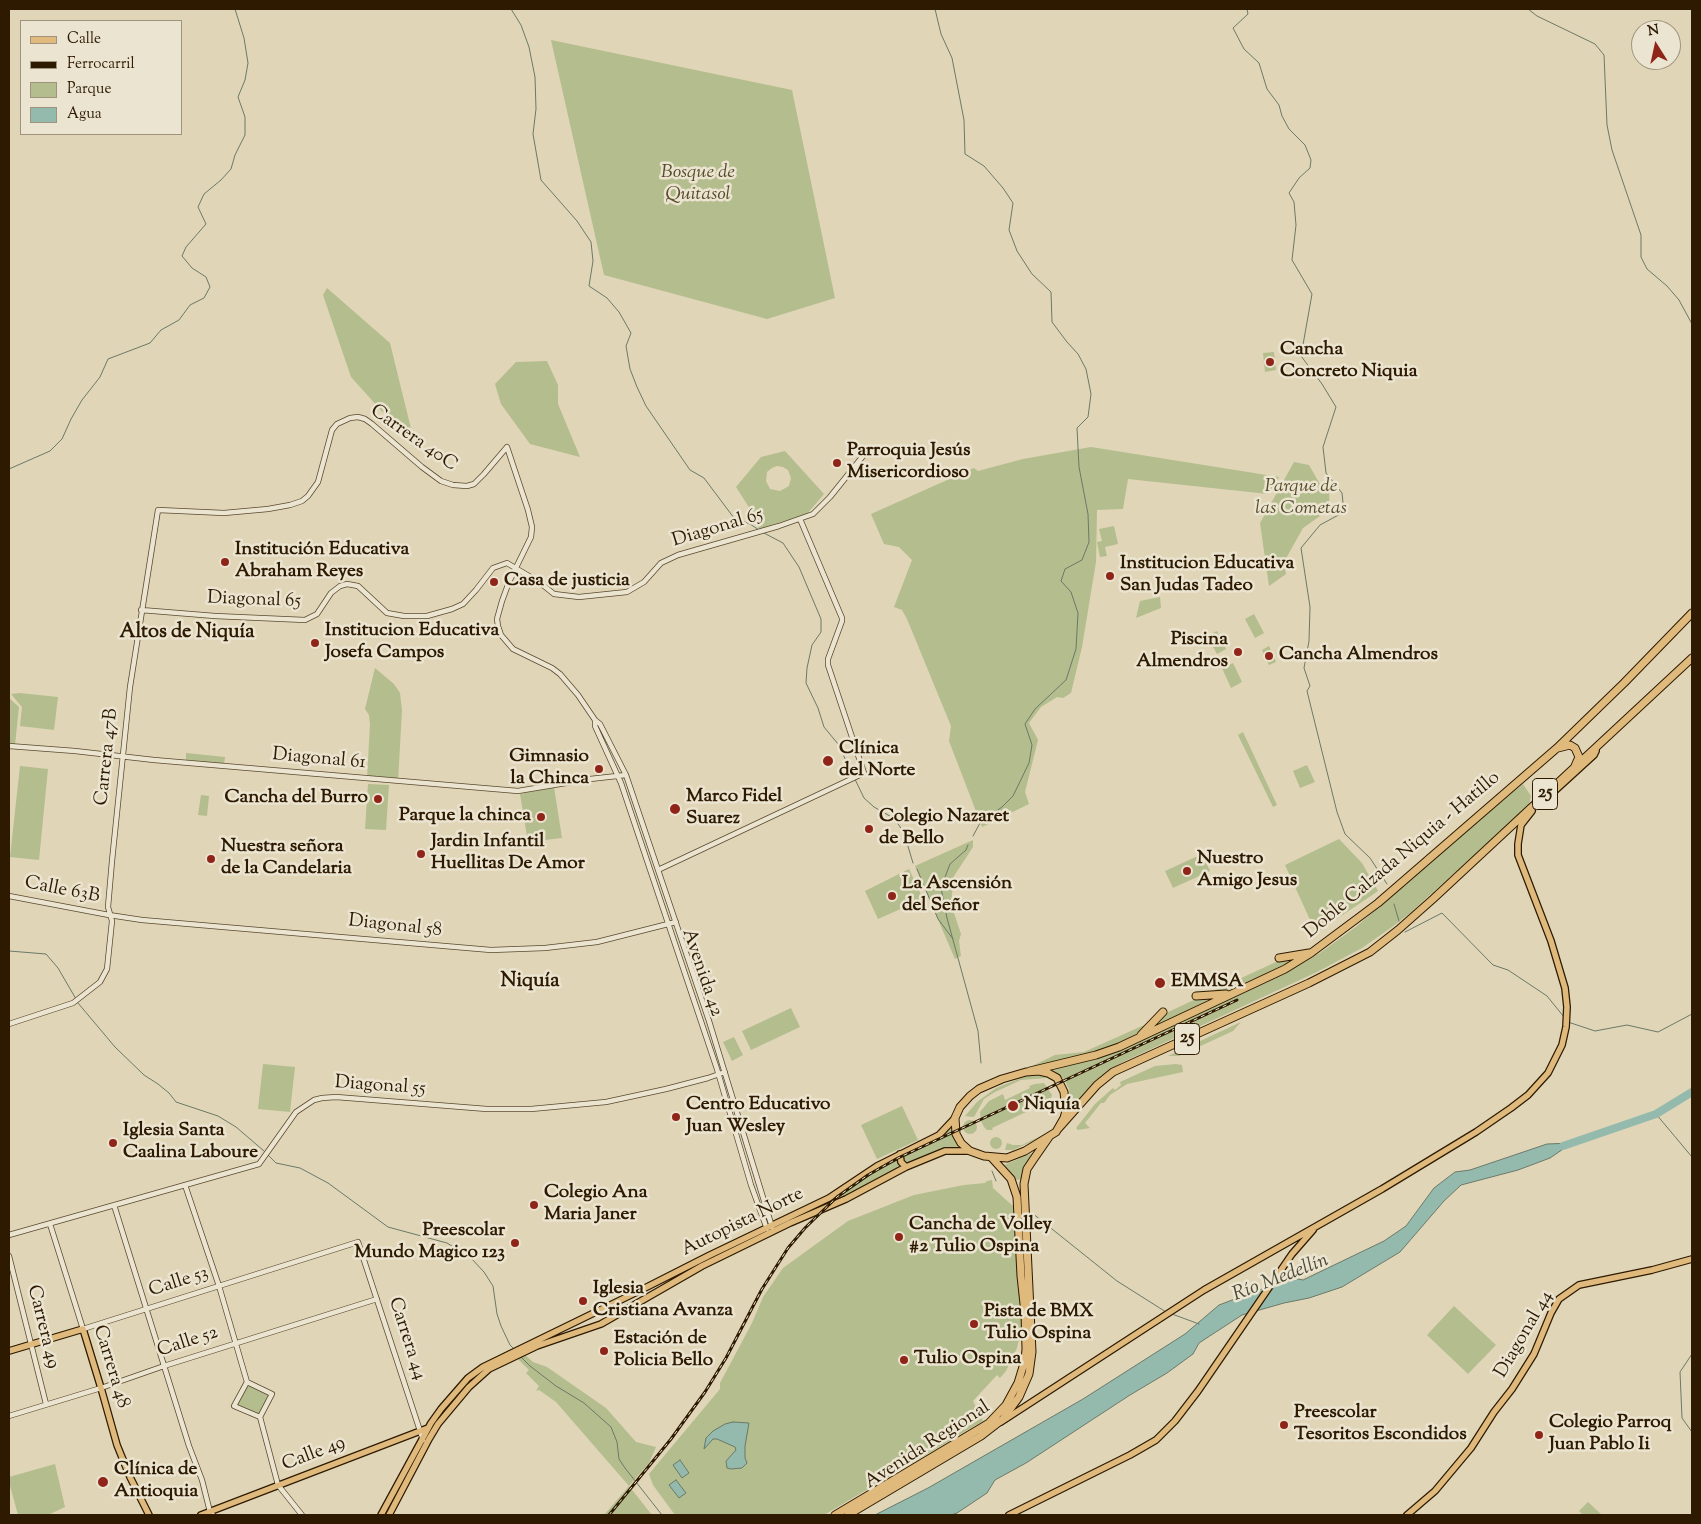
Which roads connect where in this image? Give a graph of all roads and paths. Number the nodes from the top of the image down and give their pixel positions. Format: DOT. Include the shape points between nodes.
graph roads {
  1 [pos="863,456"];
  2 [pos="158,510"];
  3 [pos="800,520"];
  4 [pos="516,568"];
  5 [pos="141,610"];
  6 [pos="1692,613"];
  7 [pos="1692,658"];
  8 [pos="598,725"];
  9 [pos="9,746"];
  10 [pos="1557,748"];
  11 [pos="1596,748"];
  12 [pos="124,757"];
  13 [pos="1574,768"];
  14 [pos="618,775"];
  15 [pos="626,775"];
  16 [pos="658,870"];
  17 [pos="9,896"];
  18 [pos="109,915"];
  19 [pos="676,922"];
  20 [pos="668,924"];
  21 [pos="1311,953"];
  22 [pos="1279,958"];
  23 [pos="1232,994"];
  24 [pos="1196,996"];
  25 [pos="1163,1012"];
  26 [pos="9,1024"];
  27 [pos="1139,1038"];
  28 [pos="1030,1071"];
  29 [pos="725,1072"];
  30 [pos="719,1074"];
  31 [pos="955,1118"];
  32 [pos="1058,1130"];
  33 [pos="1049,1137"];
  34 [pos="970,1150"];
  35 [pos="900,1154"];
  36 [pos="991,1157"];
  37 [pos="906,1167"];
  38 [pos="185,1185"];
  39 [pos="114,1206"];
  40 [pos="50,1224"];
  41 [pos="1320,1224"];
  42 [pos="770,1229"];
  43 [pos="9,1235"];
  44 [pos="358,1242"];
  45 [pos="9,1256"];
  46 [pos="1692,1259"];
  47 [pos="219,1286"];
  48 [pos="377,1299"];
  49 [pos="146,1309"];
  50 [pos="83,1330"];
  51 [pos="536,1343"];
  52 [pos="31,1344"];
  53 [pos="236,1344"];
  54 [pos="9,1352"];
  55 [pos="512,1354"];
  56 [pos="164,1366"];
  57 [pos="247,1382"];
  58 [pos="102,1388"];
  59 [pos="46,1404"];
  60 [pos="9,1416"];
  61 [pos="260,1417"];
  62 [pos="438,1424"];
  63 [pos="994,1427"];
  64 [pos="428,1428"];
  65 [pos="420,1430"];
  66 [pos="422,1437"];
  67 [pos="425,1446"];
  68 [pos="278,1485"];
  69 [pos="211,1514"];
  70 [pos="148,1515"];
  71 [pos="201,1515"];
  72 [pos="302,1515"];
  73 [pos="381,1515"];
  74 [pos="389,1515"];
  75 [pos="835,1515"];
  76 [pos="848,1515"];
  77 [pos="1009,1515"];
  78 [pos="1407,1515"];
  1 -- 3 [label="street, Diagonal 65" via="820,507"];
  2 -- 4 [label="street, Carrera 40C" via="224,512 296,504 308,496 318,482 332,430 345,419 358,417 365,419 441,481 453,485 474,484 507,447 532,527 531,537"];
  2 -- 5 [label="street, Carrera 47B"];
  3 -- 4 [label="street, Diagonal 65" via="678,555 658,565 644,582 627,592 579,597 554,594"];
  3 -- 16 [label="street" via="842,618 828,665 864,773"];
  4 -- 5 [label="street, Diagonal 65" via="507,563 493,568 463,604 427,616 387,613 353,584 335,589 317,614 305,620"];
  4 -- 8 [label="street" via="497,619 501,635 513,649 560,674"];
  5 -- 12 [label="street, Carrera 47B"];
  6 -- 10 [label="highway, Doble Calzada Niquia - Hatillo / 25"];
  7 -- 11 [label="highway, 25"];
  8 -- 14 [label="street, Avenida 42"];
  8 -- 15 [label="street, Avenida 42"];
  9 -- 12 [label="street, Diagonal 61"];
  10 -- 13 [label="highway" via="1570,745 1574,748 1579,757"];
  10 -- 21 [label="highway, Doble Calzada Niquia - Hatillo / 25" via="1395,888"];
  11 -- 13 [label="highway, 25"];
  11 -- 41 [label="main road" via="1594,755 1529,814 1519,835 1518,855 1565,988 1566,1027 1548,1073 1511,1108"];
  12 -- 14 [label="street, Diagonal 61" via="518,791"];
  12 -- 18 [label="street, Carrera 47B"];
  13 -- 32 [label="highway, 25" via="1433,899 1370,952 1113,1072 1097,1085"];
  14 -- 15 [label="street, Diagonal 61"];
  14 -- 20 [label="street, Avenida 42"];
  15 -- 16 [label="street, Avenida 42"];
  16 -- 19 [label="street, Avenida 42"];
  17 -- 18 [label="street, Calle 63B"];
  18 -- 20 [label="street, Diagonal 58" via="491,950 538,949 598,942"];
  18 -- 26 [label="street, Carrera 47B" via="112,921 106,969 100,982 73,1003"];
  19 -- 20 [label="street, Diagonal 58"];
  19 -- 29 [label="street, Avenida 42"];
  20 -- 30 [label="street, Avenida 42"];
  21 -- 22 [label="highway"];
  21 -- 23 [label="highway, Doble Calzada Niquia - Hatillo / 25"];
  23 -- 24 [label="highway"];
  23 -- 27 [label="highway, Doble Calzada Niquia - Hatillo / 25"];
  25 -- 27 [label="highway"];
  27 -- 28 [label="highway, Doble Calzada Niquia - Hatillo / 25" via="1102,1054"];
  28 -- 31 [label="highway, 25" via="979,1089 964,1101"];
  28 -- 32 [label="highway, 25" via="1048,1073 1062,1084 1066,1111"];
  29 -- 30 [label="street, Diagonal 55"];
  29 -- 42 [label="street, Avenida 42"];
  30 -- 38 [label="street, Diagonal 55" via="606,1102 531,1109 322,1098 296,1112 260,1163"];
  30 -- 42 [label="street, Avenida 42" via="751,1185"];
  31 -- 34 [label="highway" via="958,1139"];
  31 -- 35 [label="main road, Autopista Norte" via="939,1135"];
  32 -- 33 [label="highway, 25"];
  33 -- 36 [label="highway, 25" via="1013,1156"];
  33 -- 63 [label="highway, Avenida Regional / 25" via="1032,1160 1024,1184 1031,1362 1020,1397"];
  34 -- 36 [label="highway, 25"];
  34 -- 37 [label="main road, Autopista Norte" via="940,1152"];
  35 -- 37 [label="main road"];
  35 -- 42 [label="main road, Autopista Norte"];
  36 -- 75 [label="highway, Avenida Regional / 25" via="1011,1179 1016,1193 1026,1349 1018,1383 1006,1405 989,1423"];
  37 -- 42 [label="main road, Autopista Norte" via="846,1199"];
  38 -- 39 [label="street, Diagonal 55"];
  38 -- 47 [label="street"];
  39 -- 40 [label="street, Diagonal 55"];
  39 -- 49 [label="street"];
  40 -- 43 [label="street, Diagonal 55"];
  40 -- 50 [label="street, Carrera 48"];
  41 -- 63 [label="main road" via="1175,1308"];
  41 -- 77 [label="main road" via="1292,1254 1198,1391 1156,1440"];
  42 -- 51 [label="main road, Autopista Norte"];
  42 -- 51 [label="main road, Autopista Norte" via="601,1324"];
  44 -- 47 [label="street, Calle 53"];
  44 -- 48 [label="street, Carrera 44"];
  45 -- 52 [label="street, Carrera 49"];
  46 -- 78 [label="main road, Diagonal 44" via="1579,1285 1559,1299 1534,1354 1471,1448 1435,1491"];
  47 -- 49 [label="street, Calle 53"];
  47 -- 53 [label="street"];
  48 -- 53 [label="street, Calle 52"];
  48 -- 65 [label="street, Carrera 44"];
  49 -- 50 [label="street, Calle 53"];
  49 -- 56 [label="street"];
  50 -- 52 [label="main road, Calle 53"];
  50 -- 58 [label="main road, Carrera 48"];
  51 -- 55 [label="main road"];
  52 -- 54 [label="main road, Calle 53"];
  52 -- 59 [label="street, Carrera 49"];
  53 -- 56 [label="street, Calle 52"];
  53 -- 57 [label="street"];
  55 -- 62 [label="main road" via="479,1376"];
  55 -- 64 [label="main road" via="468,1378"];
  56 -- 58 [label="street, Calle 52"];
  56 -- 69 [label="street"];
  57 -- 61 [label="street" via="272,1394"];
  57 -- 61 [label="street" via="234,1406"];
  58 -- 59 [label="street, Calle 52"];
  58 -- 70 [label="main road, Carrera 48" via="117,1445"];
  59 -- 60 [label="street, Calle 52"];
  61 -- 68 [label="street"];
  62 -- 64 [label="main road, Calle 49"];
  62 -- 67 [label="main road"];
  63 -- 76 [label="highway, Avenida Regional / 25"];
  64 -- 65 [label="main road, Calle 49"];
  64 -- 66 [label="main road"];
  65 -- 66 [label="street, Carrera 44"];
  65 -- 68 [label="main road, Calle 49"];
  66 -- 67 [label="street, Carrera 44"];
  66 -- 73 [label="main road"];
  67 -- 74 [label="main road"];
  68 -- 69 [label="main road, Calle 49"];
  68 -- 72 [label="street"];
  69 -- 71 [label="main road, Calle 49"];
}
